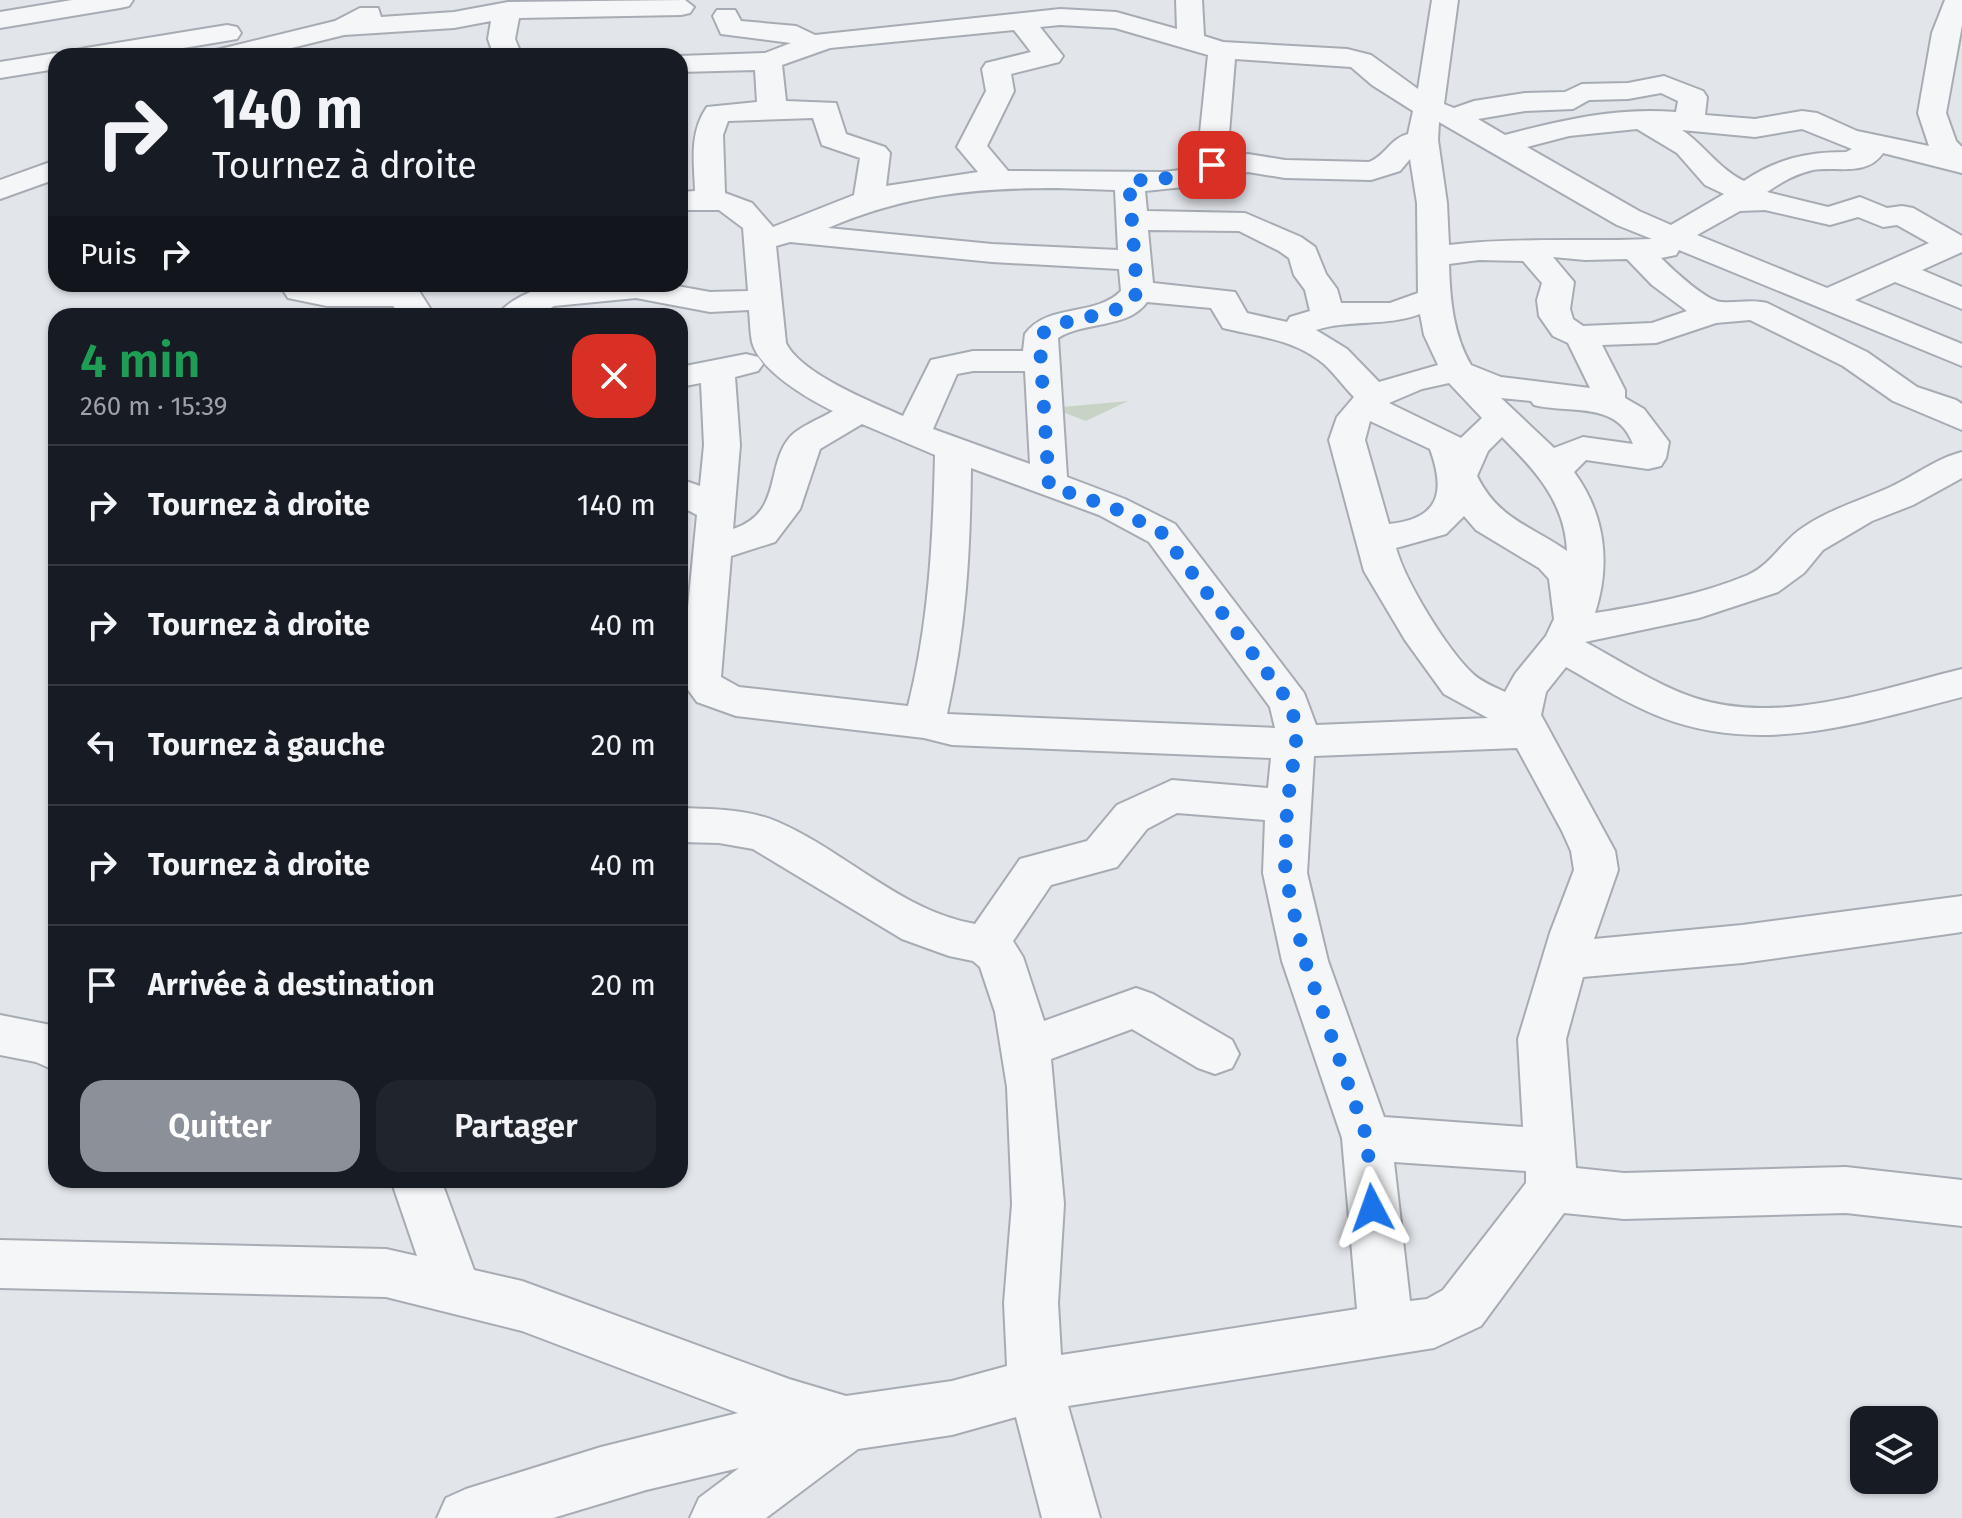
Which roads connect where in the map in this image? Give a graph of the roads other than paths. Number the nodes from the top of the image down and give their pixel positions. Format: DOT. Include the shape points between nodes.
graph roads {
  1 [pos="120,0"];
  2 [pos="395,0"];
  3 [pos="1189,0"];
  4 [pos="1445,0"];
  5 [pos="958,2"];
  6 [pos="1953,2"];
  7 [pos="681,7"];
  8 [pos="508,10"];
  9 [pos="15,12"];
  10 [pos="726,16"];
  11 [pos="1020,20"];
  12 [pos="989,24"];
  13 [pos="344,27"];
  14 [pos="228,39"];
  15 [pos="1191,43"];
  16 [pos="810,44"];
  17 [pos="153,48"];
  18 [pos="502,48"];
  19 [pos="1222,50"];
  20 [pos="768,61"];
  21 [pos="48,62"];
  22 [pos="688,64"];
  23 [pos="0,70"];
  24 [pos="772,110"];
  25 [pos="1932,113"];
  26 [pos="1638,120"];
  27 [pos="1436,122"];
  28 [pos="1689,122"];
  29 [pos="1872,141"];
  30 [pos="1500,145"];
  31 [pos="1960,163"];
  32 [pos="48,172"];
  33 [pos="1206,172"];
  34 [pos="1000,180"];
  35 [pos="1129,181"];
  36 [pos="0,190"];
  37 [pos="1740,198"];
  38 [pos="695,200"];
  39 [pos="869,201"];
  40 [pos="1132,220"];
  41 [pos="1957,233"];
  42 [pos="774,237"];
  43 [pos="1672,237"];
  44 [pos="1531,251"];
  45 [pos="1637,251"];
  46 [pos="1706,252"];
  47 [pos="1434,257"];
  48 [pos="1895,270"];
  49 [pos="1136,275"];
  50 [pos="1780,281"];
  51 [pos="302,292"];
  52 [pos="580,292"];
  53 [pos="657,292"];
  54 [pos="1436,298"];
  55 [pos="1962,299"];
  56 [pos="763,300"];
  57 [pos="1828,300"];
  58 [pos="414,308"];
  59 [pos="527,308"];
  60 [pos="1755,310"];
  61 [pos="1711,313"];
  62 [pos="1328,317"];
  63 [pos="1269,326"];
  64 [pos="1906,332"];
  65 [pos="1581,336"];
  66 [pos="1960,353"];
  67 [pos="776,358"];
  68 [pos="1041,361"];
  69 [pos="724,369"];
  70 [pos="1457,371"];
  71 [pos="688,376"];
  72 [pos="1590,399"];
  73 [pos="1370,400"];
  74 [pos="1962,409"];
  75 [pos="860,410"];
  76 [pos="1497,414"];
  77 [pos="1962,419"];
  78 [pos="913,434"];
  79 [pos="953,449"];
  80 [pos="1962,463"];
  81 [pos="1555,473"];
  82 [pos="1459,476"];
  83 [pos="1049,486"];
  84 [pos="688,500"];
  85 [pos="1429,528"];
  86 [pos="715,530"];
  87 [pos="1372,538"];
  88 [pos="1517,538"];
  89 [pos="692,615"];
  90 [pos="1568,631"];
  91 [pos="1962,683"];
  92 [pos="924,723"];
  93 [pos="1524,723"];
  94 [pos="1296,744"];
  95 [pos="1287,806"];
  96 [pos="688,825"];
  97 [pos="1962,914"];
  98 [pos="986,945"];
  99 [pos="1565,960"];
  100 [pos="0,1035"];
  101 [pos="48,1043"];
  102 [pos="1024,1048"];
  103 [pos="1215,1054"];
  104 [pos="1367,1138"];
  105 [pos="1550,1170"];
  106 [pos="419,1188"];
  107 [pos="1962,1203"];
  108 [pos="0,1264"];
  109 [pos="455,1289"];
  110 [pos="1387,1332"];
  111 [pos="1035,1385"];
  112 [pos="846,1423"];
  113 [pos="466,1518"];
  114 [pos="719,1518"];
  115 [pos="1071,1518"];
  1 -- 9 [label="street"];
  2 -- 13 [label="street"];
  3 -- 15 [label="street"];
  4 -- 27 [label="street"];
  5 -- 12 [label="street"];
  6 -- 25 [label="street"];
  7 -- 8 [label="street"];
  8 -- 13 [label="street" via="454,20"];
  8 -- 18 [label="street" via="500,33"];
  10 -- 16 [label="street" via="731,28 796,34"];
  11 -- 12 [label="street"];
  11 -- 15 [label="street" via="1116,20"];
  11 -- 34 [label="street" via="1049,56 996,69 1000,91 972,147"];
  12 -- 16 [label="street"];
  13 -- 14 [label="street"];
  14 -- 17 [label="street"];
  15 -- 19 [label="street"];
  16 -- 20 [label="street"];
  19 -- 27 [label="street" via="1361,61"];
  19 -- 33 [label="street" via="1212,165"];
  20 -- 22 [label="street"];
  20 -- 24 [label="street"];
  21 -- 23 [label="street"];
  24 -- 38 [label="street" via="717,113"];
  24 -- 39 [label="street" via="826,109 832,139 875,153"];
  25 -- 29 [label="street"];
  25 -- 31 [label="street" via="1942,144"];
  26 -- 28 [label="street"];
  26 -- 30 [label="street" via="1568,127"];
  26 -- 37 [label="street" via="1671,134"];
  27 -- 28 [label="street" via="1474,110 1573,100 1582,92 1664,84 1693,97"];
  27 -- 30 [label="street"];
  27 -- 33 [label="street" via="1389,165 1371,171 1248,163"];
  27 -- 47 [label="street"];
  28 -- 29 [label="street" via="1755,128 1802,120 1851,140"];
  29 -- 31 [label="street"];
  29 -- 37 [label="street" via="1862,157 1792,165"];
  30 -- 43 [label="street"];
  32 -- 36 [label="street"];
  33 -- 35 [label="street" via="1183,179"];
  34 -- 35 [label="street"];
  34 -- 39 [label="street"];
  35 -- 40 [label="street"];
  37 -- 41 [label="street" via="1830,216 1860,206 1883,218 1902,215"];
  37 -- 43 [label="street"];
  38 -- 42 [label="street" via="732,203"];
  39 -- 42 [label="street"];
  40 -- 49 [label="street"];
  40 -- 62 [label="street" via="1245,222 1290,244 1304,254"];
  41 -- 48 [label="street"];
  42 -- 49 [label="street" via="992,253"];
  42 -- 56 [label="street"];
  43 -- 46 [label="street"];
  44 -- 45 [label="street"];
  44 -- 47 [label="street"];
  44 -- 65 [label="street" via="1558,282 1553,300 1560,328"];
  45 -- 46 [label="street"];
  45 -- 61 [label="street"];
  46 -- 50 [label="street"];
  47 -- 54 [label="street"];
  48 -- 55 [label="street"];
  48 -- 57 [label="street"];
  49 -- 63 [label="street" via="1223,299 1235,321"];
  49 -- 68 [label="street" via="1135,299 1042,334"];
  50 -- 57 [label="street"];
  50 -- 60 [label="street" via="1761,293"];
  51 -- 58 [label="street" via="318,298 390,294 407,298"];
  52 -- 59 [label="street" via="546,297"];
  53 -- 56 [label="street" via="710,302"];
  54 -- 62 [label="street" via="1393,313"];
  54 -- 70 [label="street" via="1439,329"];
  56 -- 67 [label="street"];
  57 -- 64 [label="street"];
  60 -- 61 [label="street"];
  60 -- 77 [label="street" via="1855,359 1905,394"];
  61 -- 65 [label="street" via="1656,333"];
  62 -- 63 [label="street"];
  63 -- 73 [label="street" via="1325,348"];
  64 -- 66 [label="street"];
  64 -- 74 [label="street" via="1922,369"];
  65 -- 72 [label="street" via="1608,390"];
  67 -- 69 [label="street"];
  67 -- 75 [label="street" via="829,396"];
  68 -- 78 [label="street" via="973,361 943,367"];
  68 -- 83 [label="street"];
  69 -- 71 [label="street"];
  69 -- 86 [label="street" via="718,377 722,445"];
  70 -- 72 [label="street" via="1495,387"];
  70 -- 73 [label="street" via="1412,381"];
  70 -- 76 [label="street"];
  72 -- 76 [label="street" via="1526,400"];
  72 -- 81 [label="street" via="1640,425 1651,442 1648,458 1589,447 1567,453"];
  73 -- 82 [label="street" via="1446,443"];
  73 -- 87 [label="street" via="1354,417 1347,440"];
  75 -- 78 [label="street"];
  75 -- 86 [label="street" via="804,443 782,509 762,533"];
  76 -- 81 [label="street"];
  76 -- 82 [label="street" via="1467,454"];
  78 -- 79 [label="street"];
  79 -- 83 [label="street"];
  79 -- 92 [label="street" via="951,569"];
  80 -- 90 [label="street" via="1810,541 1791,564 1764,583 1653,617"];
  81 -- 90 [label="street" via="1568,489 1584,531 1587,560"];
  82 -- 85 [label="street" via="1455,502"];
  82 -- 88 [label="street" via="1489,521"];
  83 -- 94 [label="street" via="1112,507 1162,533 1290,703"];
  84 -- 86 [label="street"];
  85 -- 87 [label="street"];
  85 -- 88 [label="street"];
  86 -- 89 [label="street"];
  87 -- 93 [label="street" via="1383,571 1458,684"];
  88 -- 90 [label="street" via="1567,575"];
  89 -- 92 [label="street" via="701,680 711,692 736,701"];
  90 -- 91 [label="street" via="1650,694 1697,714 1753,722 1817,716"];
  90 -- 93 [label="street" via="1520,698"];
  92 -- 94 [label="street" via="952,730"];
  93 -- 94 [label="street"];
  93 -- 99 [label="street" via="1593,851 1596,870"];
  94 -- 95 [label="street"];
  95 -- 98 [label="street" via="1172,796 1132,817 1101,855 1036,871"];
  95 -- 104 [label="street" via="1285,873 1305,961"];
  96 -- 98 [label="street" via="763,834 918,926"];
  97 -- 99 [label="street" via="1742,944"];
  98 -- 102 [label="street" via="1000,957 1019,1012"];
  99 -- 105 [label="street" via="1542,1039"];
  100 -- 101 [label="street"];
  102 -- 103 [label="street" via="1136,1008"];
  102 -- 111 [label="street" via="1038,1204 1031,1303"];
  104 -- 105 [label="street"];
  104 -- 110 [label="street"];
  105 -- 107 [label="street" via="1624,1196 1846,1190"];
  105 -- 110 [label="street" via="1462,1308 1434,1323"];
  106 -- 109 [label="street"];
  108 -- 109 [label="street" via="386,1273"];
  109 -- 112 [label="street" via="522,1306"];
  110 -- 111 [label="street"];
  111 -- 112 [label="street" via="952,1408"];
  111 -- 115 [label="street"];
  112 -- 113 [label="street" via="785,1430 637,1465"];
  112 -- 114 [label="street"];
}
